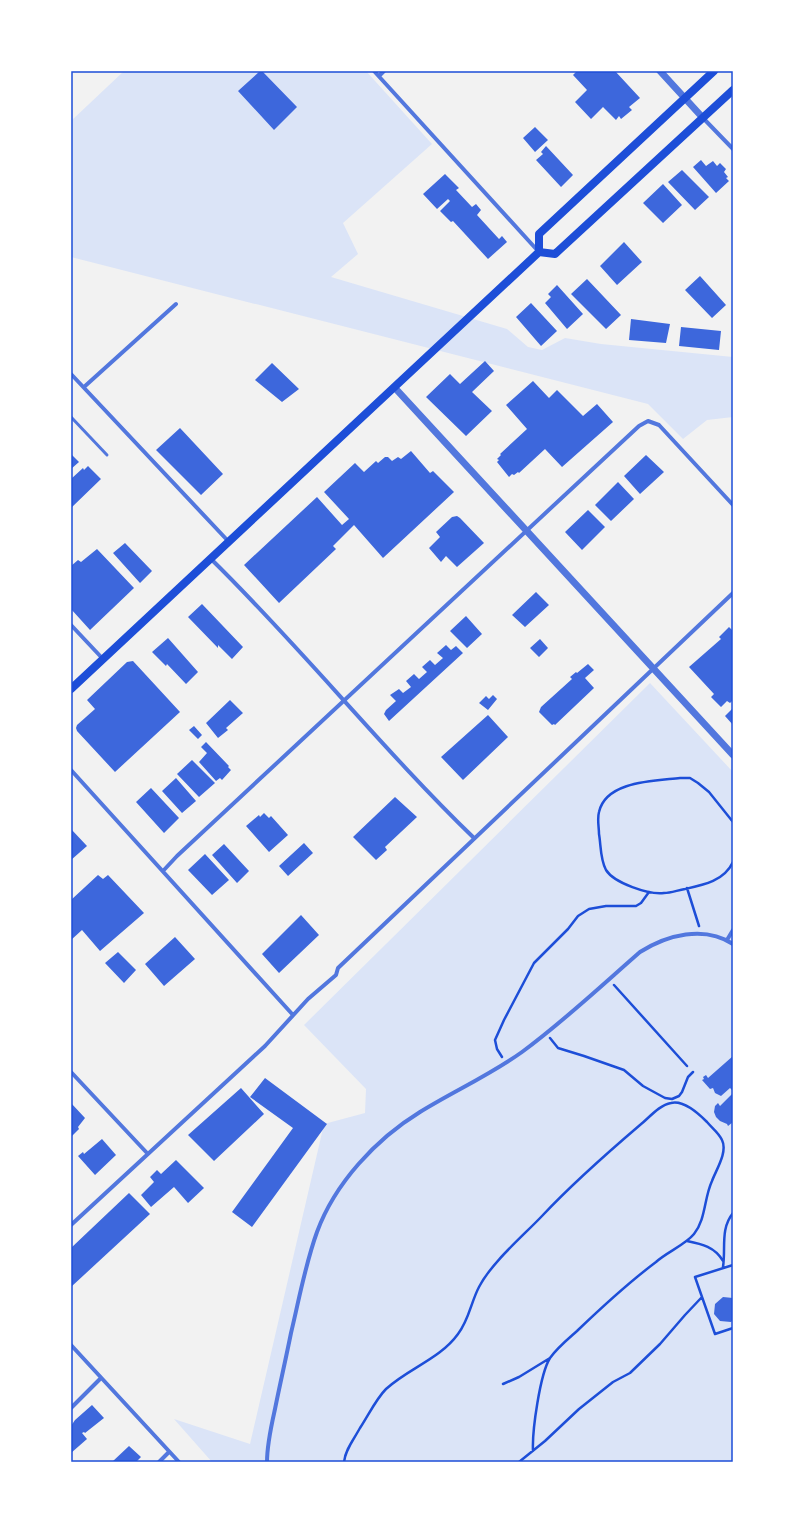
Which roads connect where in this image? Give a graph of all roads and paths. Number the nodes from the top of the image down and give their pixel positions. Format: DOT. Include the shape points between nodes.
graph roads {
  1 [pos="374,71"];
  2 [pos="384,71"];
  3 [pos="660,71"];
  4 [pos="714,71"];
  5 [pos="379,76"];
  6 [pos="733,90"];
  7 [pos="685,98"];
  8 [pos="703,118"];
  9 [pos="733,149"];
  10 [pos="539,252"];
  11 [pos="176,304"];
  12 [pos="71,374"];
  13 [pos="84,387"];
  14 [pos="395,388"];
  15 [pos="71,417"];
  16 [pos="107,455"];
  17 [pos="733,505"];
  18 [pos="526,530"];
  19 [pos="229,542"];
  20 [pos="211,559"];
  21 [pos="733,593"];
  22 [pos="71,625"];
  23 [pos="104,659"];
  24 [pos="654,668"];
  25 [pos="71,689"];
  26 [pos="344,701"];
  27 [pos="733,755"];
  28 [pos="71,770"];
  29 [pos="733,822"];
  30 [pos="474,838"];
  31 [pos="733,862"];
  32 [pos="163,871"];
  33 [pos="687,888"];
  34 [pos="649,892"];
  35 [pos="733,930"];
  36 [pos="701,933"];
  37 [pos="727,940"];
  38 [pos="733,944"];
  39 [pos="608,979"];
  40 [pos="294,1015"];
  41 [pos="546,1033"];
  42 [pos="506,1063"];
  43 [pos="687,1066"];
  44 [pos="71,1072"];
  45 [pos="693,1072"];
  46 [pos="679,1096"];
  47 [pos="665,1098"];
  48 [pos="681,1103"];
  49 [pos="667,1104"];
  50 [pos="148,1153"];
  51 [pos="733,1213"];
  52 [pos="71,1225"];
  53 [pos="686,1241"];
  54 [pos="724,1263"];
  55 [pos="733,1265"];
  56 [pos="724,1267"];
  57 [pos="702,1297"];
  58 [pos="733,1328"];
  59 [pos="71,1345"];
  60 [pos="550,1358"];
  61 [pos="101,1378"];
  62 [pos="503,1384"];
  63 [pos="71,1408"];
  64 [pos="533,1451"];
  65 [pos="169,1452"];
  66 [pos="159,1462"];
  67 [pos="178,1462"];
  68 [pos="267,1462"];
  69 [pos="344,1462"];
  70 [pos="519,1462"];
  1 -- 5 [label="street"];
  2 -- 5 [label="street"];
  3 -- 7 [label="street"];
  4 -- 7 [label="main road"];
  5 -- 10 [label="street"];
  6 -- 8 [label="main road"];
  7 -- 8 [label="street"];
  7 -- 10 [label="main road" via="539,234"];
  8 -- 9 [label="street"];
  8 -- 10 [label="main road" via="555,254"];
  10 -- 14 [label="main road"];
  11 -- 13 [label="street"];
  12 -- 13 [label="street"];
  13 -- 19 [label="street"];
  14 -- 18 [label="street"];
  14 -- 19 [label="main road"];
  15 -- 16 [label="lane"];
  17 -- 18 [label="street" via="659,425 648,421 639,426"];
  18 -- 24 [label="street"];
  18 -- 26 [label="street"];
  19 -- 20 [label="main road"];
  20 -- 23 [label="main road"];
  20 -- 26 [label="street" via="244,591"];
  21 -- 24 [label="street"];
  22 -- 23 [label="street"];
  23 -- 25 [label="main road"];
  24 -- 27 [label="street"];
  24 -- 30 [label="street"];
  26 -- 30 [label="street"];
  26 -- 32 [label="street"];
  28 -- 32 [label="street"];
  29 -- 34 [label="path" via="709,792 690,778 633,785 621,788 608,796 598,814 601,856 606,870 614,878"];
  30 -- 40 [label="street" via="338,968 336,975"];
  31 -- 33 [label="path" via="730,869 718,879"];
  32 -- 40 [label="street"];
  33 -- 34 [label="path" via="663,894"];
  33 -- 36 [label="path"];
  34 -- 42 [label="path" via="636,906 599,906 589,909 578,916 534,963 495,1040 497,1049"];
  35 -- 37 [label="street"];
  36 -- 37 [label="street"];
  36 -- 39 [label="street" via="671,937 649,946"];
  37 -- 38 [label="street"];
  39 -- 41 [label="street"];
  39 -- 43 [label="path"];
  40 -- 50 [label="street" via="265,1046"];
  41 -- 42 [label="street"];
  41 -- 47 [label="path" via="558,1048 624,1070"];
  42 -- 68 [label="street" via="420,1112 385,1138 362,1160 330,1205 317,1231 308,1261 278,1392 267,1447"];
  44 -- 50 [label="street"];
  45 -- 46 [label="path"];
  46 -- 47 [label="path"];
  46 -- 48 [label="path"];
  47 -- 49 [label="path"];
  48 -- 49 [label="path"];
  48 -- 53 [label="path" via="704,1119 723,1142 723,1151 706,1198 701,1224"];
  49 -- 69 [label="path" via="572,1184 496,1264 478,1288 468,1318 459,1334 445,1349 384,1391 350,1445"];
  50 -- 52 [label="street"];
  51 -- 54 [label="path" via="724,1231"];
  53 -- 54 [label="path" via="714,1249"];
  53 -- 60 [label="path" via="630,1282"];
  54 -- 56 [label="path"];
  55 -- 56 [label="path"];
  56 -- 57 [label="path" via="695,1277"];
  57 -- 58 [label="path" via="715,1334"];
  57 -- 64 [label="path" via="636,1368 613,1382 579,1409"];
  59 -- 61 [label="street"];
  60 -- 62 [label="path" via="519,1378"];
  60 -- 64 [label="path" via="542,1379"];
  61 -- 63 [label="street"];
  61 -- 65 [label="street"];
  64 -- 70 [label="path"];
  65 -- 66 [label="street"];
  65 -- 67 [label="street"];
}
